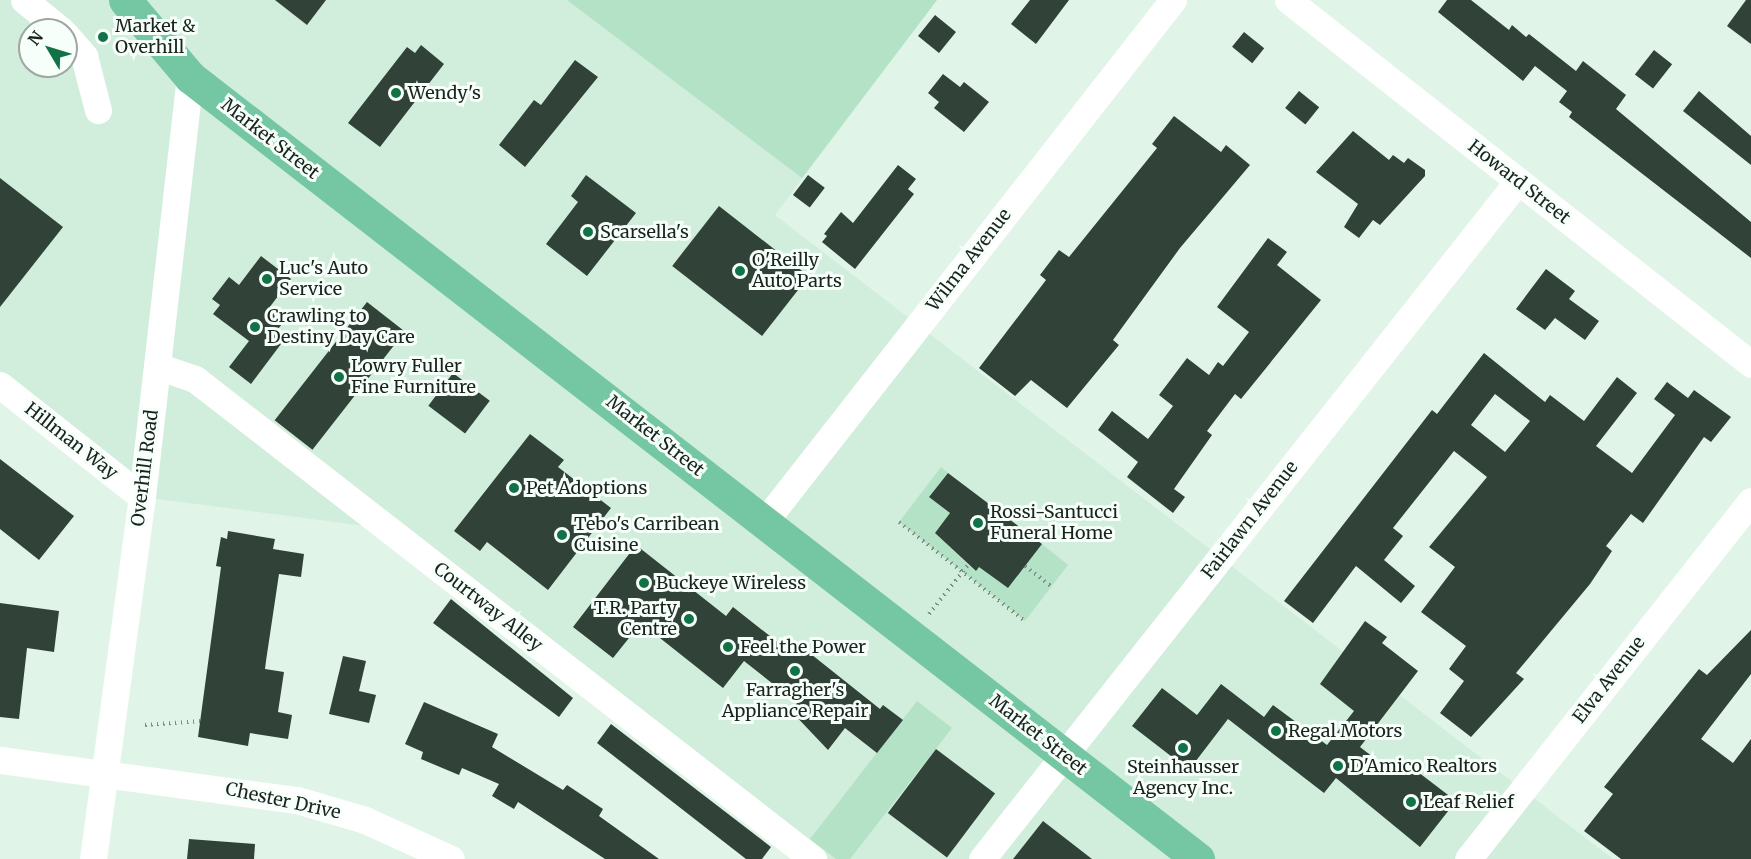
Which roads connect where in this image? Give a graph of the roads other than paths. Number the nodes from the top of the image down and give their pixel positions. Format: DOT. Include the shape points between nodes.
graph roads {
  1 [pos="24,0"];
  2 [pos="125,0"];
  3 [pos="1173,0"];
  4 [pos="1288,0"];
  5 [pos="46,18"];
  6 [pos="78,49"];
  7 [pos="190,77"];
  8 [pos="98,110"];
  9 [pos="1518,181"];
  10 [pos="1751,364"];
  11 [pos="157,366"];
  12 [pos="0,386"];
  13 [pos="142,498"];
  14 [pos="1751,501"];
  15 [pos="765,521"];
  16 [pos="1064,756"];
  17 [pos="0,760"];
  18 [pos="106,773"];
  19 [pos="93,859"];
  20 [pos="451,859"];
  21 [pos="813,859"];
  22 [pos="982,859"];
  23 [pos="1198,859"];
  24 [pos="1468,859"];
  1 -- 5 [label="street"];
  2 -- 7 [label="main road, Market Street"];
  3 -- 15 [label="street, Wilma Avenue"];
  4 -- 9 [label="street, Howard Street"];
  6 -- 8 [label="street" via="84,56"];
  7 -- 11 [label="street, Overhill Road"];
  7 -- 15 [label="main road, Market Street"];
  9 -- 10 [label="street, Howard Street"];
  9 -- 16 [label="street, Fairlawn Avenue"];
  11 -- 13 [label="street, Overhill Road"];
  11 -- 21 [label="street, Courtway Alley" via="195,379"];
  12 -- 13 [label="street, Hillman Way"];
  13 -- 18 [label="street, Overhill Road"];
  14 -- 24 [label="street, Elva Avenue"];
  15 -- 16 [label="main road, Market Street"];
  16 -- 22 [label="street, Fairlawn Avenue"];
  16 -- 23 [label="main road, Market Street"];
  17 -- 18 [label="street, Chester Drive"];
  18 -- 19 [label="street, Overhill Road"];
  18 -- 20 [label="street, Chester Drive" via="297,800 367,820"];
}
